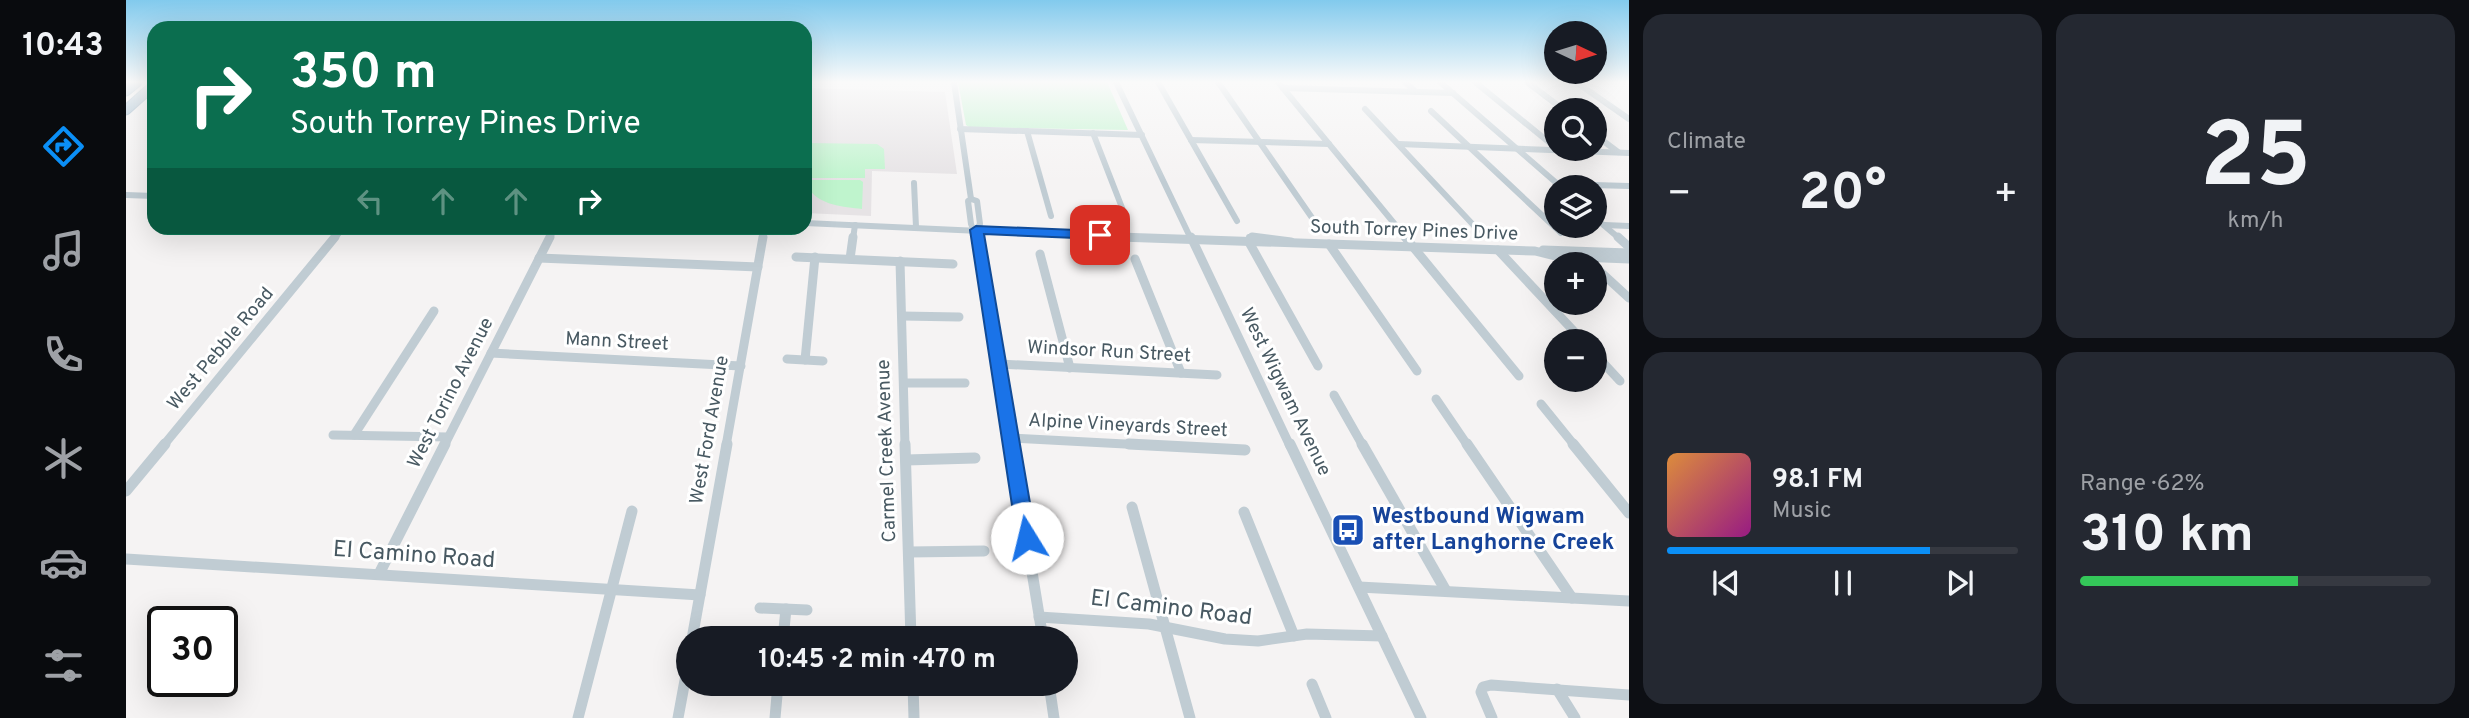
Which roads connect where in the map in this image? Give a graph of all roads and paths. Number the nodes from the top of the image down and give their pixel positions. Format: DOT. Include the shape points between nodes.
graph roads {
  1 [pos="958,116"];
  2 [pos="1132,116"];
  3 [pos="1177,116"];
  4 [pos="1241,116"];
  5 [pos="1306,116"];
  6 [pos="1371,116"];
  7 [pos="1436,116"];
  8 [pos="1479,116"];
  9 [pos="1516,116"];
  10 [pos="960,129"];
  11 [pos="1027,131"];
  12 [pos="1093,133"];
  13 [pos="1142,135"];
  14 [pos="1544,138"];
  15 [pos="1191,140"];
  16 [pos="1259,142"];
  17 [pos="1607,143"];
  18 [pos="1329,144"];
  19 [pos="1399,144"];
  20 [pos="1470,147"];
  21 [pos="1517,149"];
  22 [pos="1544,149"];
  23 [pos="1607,151"];
  24 [pos="1619,152"];
  25 [pos="1629,153"];
  26 [pos="1547,175"];
  27 [pos="914,183"];
  28 [pos="1607,186"];
  29 [pos="1629,186"];
  30 [pos="126,195"];
  31 [pos="147,196"];
  32 [pos="1051,216"];
  33 [pos="1544,217"];
  34 [pos="1126,218"];
  35 [pos="1237,221"];
  36 [pos="812,223"];
  37 [pos="855,225"];
  38 [pos="1317,225"];
  39 [pos="1607,225"];
  40 [pos="1629,226"];
  41 [pos="916,228"];
  42 [pos="1607,228"];
  43 [pos="976,230"];
  44 [pos="1478,230"];
  45 [pos="337,235"];
  46 [pos="551,235"];
  47 [pos="764,235"];
  48 [pos="1192,239"];
  49 [pos="1293,243"];
  50 [pos="1250,244"];
  51 [pos="1329,244"];
  52 [pos="1412,247"];
  53 [pos="1629,247"];
  54 [pos="1498,250"];
  55 [pos="1535,251"];
  56 [pos="1544,252"];
  57 [pos="1629,253"];
  58 [pos="1040,254"];
  59 [pos="796,257"];
  60 [pos="816,257"];
  61 [pos="539,258"];
  62 [pos="1607,258"];
  63 [pos="850,259"];
  64 [pos="1135,259"];
  65 [pos="1629,259"];
  66 [pos="900,261"];
  67 [pos="953,264"];
  68 [pos="758,267"];
  69 [pos="1607,278"];
  70 [pos="1629,298"];
  71 [pos="434,311"];
  72 [pos="902,316"];
  73 [pos="959,317"];
  74 [pos="1572,329"];
  75 [pos="491,353"];
  76 [pos="787,359"];
  77 [pos="805,360"];
  78 [pos="823,361"];
  79 [pos="999,365"];
  80 [pos="741,366"];
  81 [pos="1318,366"];
  82 [pos="1070,368"];
  83 [pos="1607,368"];
  84 [pos="1417,371"];
  85 [pos="1181,373"];
  86 [pos="1217,376"];
  87 [pos="1519,376"];
  88 [pos="1620,382"];
  89 [pos="904,383"];
  90 [pos="965,383"];
  91 [pos="1334,395"];
  92 [pos="1436,399"];
  93 [pos="1541,404"];
  94 [pos="333,435"];
  95 [pos="354,435"];
  96 [pos="449,437"];
  97 [pos="1010,438"];
  98 [pos="1245,450"];
  99 [pos="975,458"];
  100 [pos="906,460"];
  101 [pos="126,491"];
  102 [pos="1132,507"];
  103 [pos="632,511"];
  104 [pos="1244,512"];
  105 [pos="1629,513"];
  106 [pos="984,551"];
  107 [pos="909,552"];
  108 [pos="126,559"];
  109 [pos="379,574"];
  110 [pos="1359,587"];
  111 [pos="612,589"];
  112 [pos="1446,591"];
  113 [pos="699,595"];
  114 [pos="1572,598"];
  115 [pos="1629,601"];
  116 [pos="760,608"];
  117 [pos="786,609"];
  118 [pos="807,610"];
  119 [pos="1039,617"];
  120 [pos="694,626"];
  121 [pos="784,626"];
  122 [pos="911,626"];
  123 [pos="1040,626"];
  124 [pos="1165,628"];
  125 [pos="1294,636"];
  126 [pos="1382,636"];
  127 [pos="1312,684"];
  128 [pos="1557,690"];
  129 [pos="1629,695"];
  130 [pos="682,696"];
  131 [pos="777,696"];
  132 [pos="913,696"];
  133 [pos="1051,696"];
  134 [pos="578,718"];
  135 [pos="678,718"];
  136 [pos="775,718"];
  137 [pos="914,718"];
  138 [pos="1054,718"];
  139 [pos="1190,718"];
  140 [pos="1326,718"];
  141 [pos="1421,718"];
  142 [pos="1492,718"];
  143 [pos="1575,718"];
  1 -- 10 [label="street"];
  2 -- 13 [label="street, West Wigwam Avenue"];
  3 -- 15 [label="street"];
  4 -- 16 [label="street"];
  5 -- 18 [label="street"];
  6 -- 19 [label="street"];
  7 -- 20 [label="street"];
  8 -- 21 [label="street"];
  9 -- 14 [label="street"];
  10 -- 11 [label="street"];
  10 -- 43 [label="street" via="971,224"];
  11 -- 12 [label="street"];
  11 -- 32 [label="street"];
  12 -- 13 [label="street"];
  12 -- 34 [label="street"];
  13 -- 48 [label="street, West Wigwam Avenue"];
  15 -- 16 [label="street"];
  15 -- 35 [label="street"];
  16 -- 18 [label="street"];
  16 -- 38 [label="street"];
  17 -- 24 [label="street"];
  18 -- 52 [label="street"];
  19 -- 20 [label="street"];
  19 -- 44 [label="street"];
  20 -- 21 [label="street"];
  20 -- 33 [label="street"];
  21 -- 22 [label="street"];
  21 -- 26 [label="street"];
  23 -- 24 [label="street"];
  24 -- 25 [label="street"];
  27 -- 41 [label="street"];
  28 -- 29 [label="street"];
  30 -- 31 [label="street"];
  36 -- 37 [label="street, South Torrey Pines Drive"];
  37 -- 41 [label="street, South Torrey Pines Drive"];
  37 -- 63 [label="street"];
  39 -- 40 [label="street"];
  41 -- 43 [label="street, South Torrey Pines Drive"];
  42 -- 53 [label="street"];
  43 -- 48 [label="street, South Torrey Pines Drive"];
  43 -- 79 [label="street"];
  45 -- 101 [label="street, West Pebble Road"];
  46 -- 61 [label="street, West Torino Avenue"];
  47 -- 68 [label="street, West Ford Avenue"];
  48 -- 49 [label="street, South Torrey Pines Drive" via="1282,239"];
  48 -- 50 [label="street, South Torrey Pines Drive"];
  48 -- 110 [label="street, West Wigwam Avenue"];
  49 -- 50 [label="street, South Torrey Pines Drive"];
  49 -- 51 [label="street, South Torrey Pines Drive"];
  50 -- 81 [label="street"];
  51 -- 52 [label="street, South Torrey Pines Drive"];
  51 -- 84 [label="street"];
  52 -- 54 [label="street, South Torrey Pines Drive"];
  52 -- 87 [label="street"];
  54 -- 55 [label="street, South Torrey Pines Drive"];
  54 -- 74 [label="street"];
  55 -- 56 [label="street, South Torrey Pines Drive"];
  55 -- 57 [label="street, South Torrey Pines Drive"];
  58 -- 82 [label="street"];
  59 -- 60 [label="street"];
  60 -- 63 [label="street"];
  60 -- 77 [label="street"];
  61 -- 68 [label="street"];
  61 -- 75 [label="street, West Torino Avenue"];
  62 -- 65 [label="street, South Torrey Pines Drive"];
  63 -- 66 [label="street"];
  64 -- 85 [label="street"];
  66 -- 67 [label="street"];
  66 -- 72 [label="street, Carmel Creek Avenue"];
  68 -- 80 [label="street, West Ford Avenue"];
  69 -- 70 [label="street"];
  71 -- 95 [label="street"];
  72 -- 73 [label="street"];
  72 -- 89 [label="street, Carmel Creek Avenue"];
  75 -- 80 [label="street, Mann Street"];
  75 -- 96 [label="street, West Torino Avenue"];
  76 -- 77 [label="street"];
  77 -- 78 [label="street"];
  79 -- 82 [label="street, Windsor Run Street"];
  79 -- 97 [label="street"];
  80 -- 113 [label="street, West Ford Avenue"];
  82 -- 85 [label="street, Windsor Run Street"];
  83 -- 88 [label="street"];
  85 -- 86 [label="street, Windsor Run Street"];
  89 -- 90 [label="street"];
  89 -- 100 [label="street, Carmel Creek Avenue"];
  91 -- 112 [label="street"];
  92 -- 114 [label="street"];
  93 -- 105 [label="street"];
  94 -- 95 [label="street"];
  95 -- 96 [label="street"];
  96 -- 109 [label="street, West Torino Avenue"];
  97 -- 98 [label="street, Alpine Vineyards Street"];
  97 -- 119 [label="street"];
  99 -- 100 [label="street"];
  100 -- 107 [label="street, Carmel Creek Avenue"];
  102 -- 124 [label="street"];
  103 -- 111 [label="street"];
  104 -- 125 [label="street"];
  106 -- 107 [label="street"];
  107 -- 122 [label="street, Carmel Creek Avenue"];
  108 -- 109 [label="street, El Camino Road"];
  109 -- 111 [label="street, El Camino Road"];
  110 -- 112 [label="street"];
  110 -- 126 [label="street, West Wigwam Avenue"];
  111 -- 113 [label="street, El Camino Road"];
  111 -- 134 [label="street"];
  112 -- 114 [label="street"];
  113 -- 120 [label="street, West Ford Avenue"];
  114 -- 115 [label="street"];
  116 -- 117 [label="street"];
  117 -- 118 [label="street"];
  117 -- 121 [label="street"];
  119 -- 123 [label="street"];
  119 -- 124 [label="street, El Camino Road"];
  124 -- 125 [label="street, El Camino Road" via="1225,639"];
  124 -- 139 [label="street"];
  125 -- 126 [label="street, El Camino Road"];
  126 -- 141 [label="street, West Wigwam Avenue"];
  127 -- 140 [label="street"];
  128 -- 129 [label="street"];
  128 -- 142 [label="street" via="1483,687 1483,700"];
  128 -- 143 [label="street"];
  130 -- 135 [label="street"];
  131 -- 136 [label="street"];
  132 -- 137 [label="street"];
  133 -- 138 [label="street"];
}
